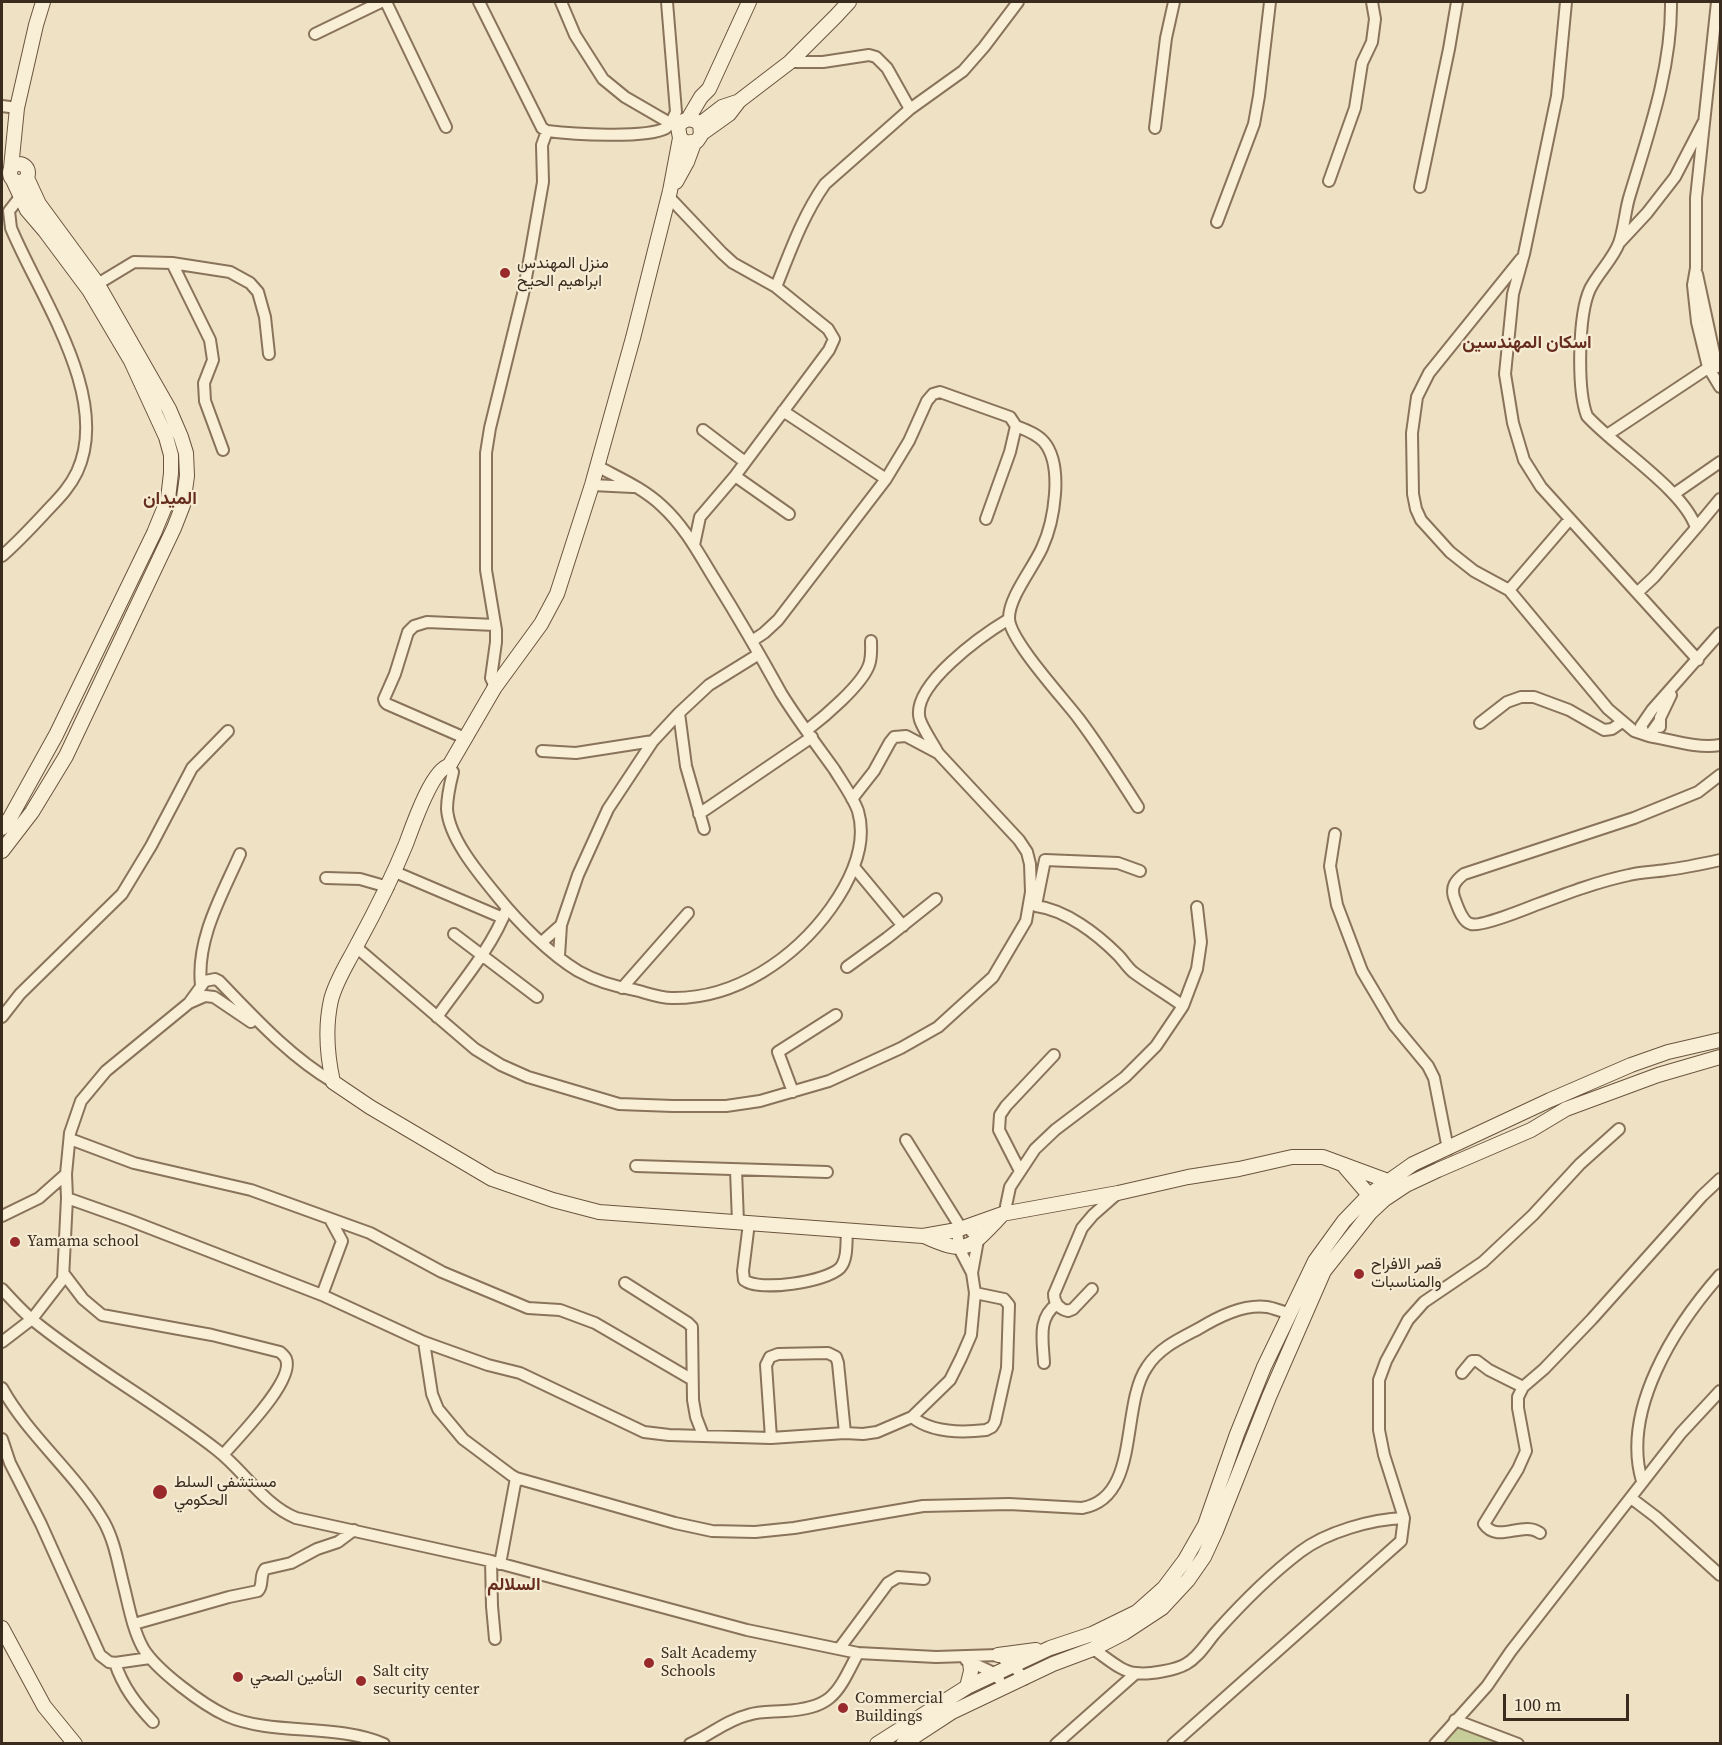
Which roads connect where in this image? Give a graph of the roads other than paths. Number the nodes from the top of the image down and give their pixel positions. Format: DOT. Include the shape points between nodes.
graph roads {
  1 [pos="44,2"];
  2 [pos="381,2"];
  3 [pos="386,2"];
  4 [pos="479,2"];
  5 [pos="561,2"];
  6 [pos="667,2"];
  7 [pos="749,2"];
  8 [pos="849,2"];
  9 [pos="1018,2"];
  10 [pos="1174,2"];
  11 [pos="1270,2"];
  12 [pos="1372,2"];
  13 [pos="1457,2"];
  14 [pos="1566,2"];
  15 [pos="1671,2"];
  16 [pos="1717,2"];
  17 [pos="315,34"];
  18 [pos="790,62"];
  19 [pos="1708,93"];
  20 [pos="1720,94"];
  21 [pos="2,106"];
  22 [pos="17,108"];
  23 [pos="910,109"];
  24 [pos="1707,115"];
  25 [pos="446,127"];
  26 [pos="1155,128"];
  27 [pos="689,129"];
  28 [pos="547,131"];
  29 [pos="14,168"];
  30 [pos="1329,181"];
  31 [pos="1420,187"];
  32 [pos="669,194"];
  33 [pos="20,197"];
  34 [pos="1217,222"];
  35 [pos="1619,243"];
  36 [pos="1524,254"];
  37 [pos="172,263"];
  38 [pos="93,287"];
  39 [pos="776,287"];
  40 [pos="269,354"];
  41 [pos="1715,364"];
  42 [pos="1720,382"];
  43 [pos="1720,387"];
  44 [pos="783,411"];
  45 [pos="1016,426"];
  46 [pos="703,430"];
  47 [pos="1607,435"];
  48 [pos="223,450"];
  49 [pos="745,462"];
  50 [pos="1720,462"];
  51 [pos="597,466"];
  52 [pos="735,476"];
  53 [pos="886,479"];
  54 [pos="592,484"];
  55 [pos="637,487"];
  56 [pos="1674,494"];
  57 [pos="1720,499"];
  58 [pos="789,514"];
  59 [pos="700,517"];
  60 [pos="986,519"];
  61 [pos="1570,519"];
  62 [pos="678,522"];
  63 [pos="1696,528"];
  64 [pos="693,544"];
  65 [pos="2,556"];
  66 [pos="1509,590"];
  67 [pos="1638,592"];
  68 [pos="1009,619"];
  69 [pos="495,625"];
  70 [pos="1720,633"];
  71 [pos="752,641"];
  72 [pos="871,641"];
  73 [pos="759,654"];
  74 [pos="1698,660"];
  75 [pos="1677,684"];
  76 [pos="495,687"];
  77 [pos="679,713"];
  78 [pos="1643,721"];
  79 [pos="1622,722"];
  80 [pos="1659,722"];
  81 [pos="1480,723"];
  82 [pos="228,731"];
  83 [pos="810,734"];
  84 [pos="1649,736"];
  85 [pos="465,738"];
  86 [pos="653,741"];
  87 [pos="1715,746"];
  88 [pos="542,751"];
  89 [pos="939,753"];
  90 [pos="449,766"];
  91 [pos="1720,775"];
  92 [pos="852,799"];
  93 [pos="1138,807"];
  94 [pos="699,814"];
  95 [pos="4,821"];
  96 [pos="704,829"];
  97 [pos="1335,834"];
  98 [pos="2,851"];
  99 [pos="240,854"];
  100 [pos="1720,860"];
  101 [pos="854,867"];
  102 [pos="395,872"];
  103 [pos="1140,872"];
  104 [pos="326,878"];
  105 [pos="388,887"];
  106 [pos="936,899"];
  107 [pos="1036,906"];
  108 [pos="1197,907"];
  109 [pos="505,913"];
  110 [pos="688,913"];
  111 [pos="1026,921"];
  112 [pos="561,925"];
  113 [pos="903,926"];
  114 [pos="454,934"];
  115 [pos="542,942"];
  116 [pos="356,947"];
  117 [pos="481,956"];
  118 [pos="559,956"];
  119 [pos="847,967"];
  120 [pos="201,985"];
  121 [pos="622,988"];
  122 [pos="537,997"];
  123 [pos="189,1003"];
  124 [pos="1183,1006"];
  125 [pos="836,1015"];
  126 [pos="2,1017"];
  127 [pos="437,1017"];
  128 [pos="1720,1040"];
  129 [pos="280,1042"];
  130 [pos="1054,1055"];
  131 [pos="1720,1057"];
  132 [pos="333,1082"];
  133 [pos="793,1092"];
  134 [pos="1498,1125"];
  135 [pos="1619,1129"];
  136 [pos="70,1139"];
  137 [pos="906,1140"];
  138 [pos="1506,1141"];
  139 [pos="1448,1149"];
  140 [pos="636,1166"];
  141 [pos="1345,1167"];
  142 [pos="736,1170"];
  143 [pos="827,1172"];
  144 [pos="1020,1172"];
  145 [pos="66,1174"];
  146 [pos="1720,1179"];
  147 [pos="1388,1181"];
  148 [pos="1118,1193"];
  149 [pos="1369,1195"];
  150 [pos="67,1198"];
  151 [pos="1006,1214"];
  152 [pos="2,1216"];
  153 [pos="330,1219"];
  154 [pos="744,1222"];
  155 [pos="962,1228"];
  156 [pos="847,1231"];
  157 [pos="923,1236"];
  158 [pos="978,1240"];
  159 [pos="959,1248"];
  160 [pos="972,1273"];
  161 [pos="64,1274"];
  162 [pos="1720,1275"];
  163 [pos="625,1283"];
  164 [pos="2,1289"];
  165 [pos="1092,1289"];
  166 [pos="975,1293"];
  167 [pos="322,1295"];
  168 [pos="1057,1304"];
  169 [pos="1289,1313"];
  170 [pos="32,1319"];
  171 [pos="2,1342"];
  172 [pos="424,1342"];
  173 [pos="1044,1363"];
  174 [pos="1462,1373"];
  175 [pos="691,1379"];
  176 [pos="1523,1387"];
  177 [pos="2,1388"];
  178 [pos="1720,1391"];
  179 [pos="912,1417"];
  180 [pos="845,1433"];
  181 [pos="703,1435"];
  182 [pos="771,1438"];
  183 [pos="2,1439"];
  184 [pos="222,1455"];
  185 [pos="516,1478"];
  186 [pos="1642,1481"];
  187 [pos="1631,1498"];
  188 [pos="1404,1518"];
  189 [pos="1211,1528"];
  190 [pos="354,1530"];
  191 [pos="1540,1533"];
  192 [pos="496,1562"];
  193 [pos="1720,1575"];
  194 [pos="924,1579"];
  195 [pos="134,1624"];
  196 [pos="2,1628"];
  197 [pos="495,1639"];
  198 [pos="1050,1648"];
  199 [pos="839,1649"];
  200 [pos="1093,1649"];
  201 [pos="858,1653"];
  202 [pos="955,1655"];
  203 [pos="998,1655"];
  204 [pos="150,1658"];
  205 [pos="970,1661"];
  206 [pos="115,1663"];
  207 [pos="1013,1665"];
  208 [pos="994,1673"];
  209 [pos="1135,1674"];
  210 [pos="1024,1678"];
  211 [pos="967,1687"];
  212 [pos="1004,1687"];
  213 [pos="1455,1720"];
  214 [pos="153,1722"];
  215 [pos="75,1743"];
  216 [pos="384,1743"];
  217 [pos="690,1743"];
  218 [pos="877,1743"];
  219 [pos="903,1743"];
  220 [pos="1056,1743"];
  221 [pos="1173,1743"];
  222 [pos="1435,1743"];
  223 [pos="1518,1743"];
  1 -- 22 [label="main road"];
  2 -- 17 [label="street"];
  3 -- 25 [label="street"];
  4 -- 28 [label="street" via="542,128"];
  5 -- 27 [label="street" via="575,35 603,79 625,97"];
  6 -- 27 [label="street" via="676,112"];
  7 -- 27 [label="main road"];
  8 -- 18 [label="main road"];
  9 -- 23 [label="street" via="963,71"];
  10 -- 26 [label="street"];
  11 -- 34 [label="street" via="1254,124"];
  12 -- 30 [label="street" via="1372,42 1362,63 1355,108"];
  13 -- 31 [label="street"];
  14 -- 36 [label="street" via="1557,96"];
  15 -- 35 [label="street" via="1659,93"];
  16 -- 19 [label="street"];
  18 -- 23 [label="street" via="876,57 887,68"];
  18 -- 27 [label="main road" via="739,101 722,107"];
  19 -- 20 [label="street"];
  19 -- 24 [label="street"];
  21 -- 22 [label="street"];
  22 -- 29 [label="main road"];
  23 -- 39 [label="street" via="825,184 796,237"];
  24 -- 35 [label="street" via="1675,177"];
  24 -- 41 [label="street" via="1696,198 1693,285 1697,322"];
  27 -- 28 [label="street" via="583,135"];
  27 -- 32 [label="main road"];
  28 -- 69 [label="street" via="542,145 543,182 525,285 486,453 486,570"];
  29 -- 33 [label="main road"];
  29 -- 38 [label="main road"];
  32 -- 39 [label="street" via="734,263"];
  32 -- 51 [label="main road"];
  33 -- 38 [label="main road"];
  33 -- 65 [label="street" via="9,211 11,228 68,350 84,401 87,428 83,457 72,482 28,533"];
  35 -- 47 [label="street" via="1588,296 1581,346 1583,406 1587,416"];
  36 -- 61 [label="street" via="1513,294 1505,374 1513,423 1524,460 1541,487"];
  36 -- 66 [label="street" via="1429,373 1417,397 1413,418 1413,494 1421,520 1450,552"];
  37 -- 38 [label="street" via="134,262"];
  37 -- 40 [label="street" via="230,272 249,283 258,292 265,316"];
  37 -- 48 [label="street" via="210,340 213,360 204,383 205,401"];
  38 -- 95 [label="main road" via="156,412 171,455 171,485 154,533 75,697"];
  38 -- 98 [label="main road" via="169,409 181,437 187,476 183,505 66,756 32,812"];
  39 -- 44 [label="street" via="828,329 834,339"];
  41 -- 42 [label="street"];
  41 -- 43 [label="street"];
  41 -- 47 [label="street"];
  44 -- 49 [label="street"];
  44 -- 53 [label="street"];
  45 -- 53 [label="street" via="1010,417 940,392 933,394"];
  45 -- 60 [label="street"];
  45 -- 68 [label="street" via="1036,435 1049,451 1056,493 1053,519"];
  46 -- 49 [label="street"];
  47 -- 56 [label="street"];
  49 -- 52 [label="street"];
  50 -- 56 [label="street"];
  51 -- 54 [label="main road"];
  51 -- 55 [label="street"];
  52 -- 58 [label="street"];
  52 -- 59 [label="street"];
  53 -- 71 [label="street" via="778,620"];
  54 -- 55 [label="street"];
  54 -- 76 [label="main road" via="557,594 541,624"];
  55 -- 62 [label="street"];
  56 -- 63 [label="street"];
  57 -- 63 [label="street"];
  59 -- 62 [label="street"];
  59 -- 64 [label="street"];
  61 -- 66 [label="street"];
  61 -- 67 [label="street"];
  62 -- 64 [label="street"];
  63 -- 67 [label="street"];
  64 -- 71 [label="street"];
  66 -- 79 [label="street"];
  67 -- 74 [label="street"];
  68 -- 89 [label="street" via="984,634 931,682 923,695 919,719"];
  68 -- 93 [label="street" via="1030,658 1080,720"];
  69 -- 76 [label="street" via="491,678"];
  69 -- 85 [label="street" via="427,622 414,626 408,632 384,699 387,704"];
  70 -- 74 [label="street"];
  71 -- 73 [label="street"];
  72 -- 83 [label="street" via="869,666 863,676"];
  73 -- 77 [label="street" via="709,685"];
  73 -- 83 [label="street"];
  74 -- 75 [label="street"];
  75 -- 78 [label="street"];
  75 -- 80 [label="street"];
  76 -- 85 [label="main road"];
  77 -- 86 [label="street"];
  77 -- 94 [label="street" via="686,766"];
  78 -- 79 [label="street" via="1633,726"];
  78 -- 84 [label="street" via="1641,729"];
  79 -- 81 [label="street" via="1604,730 1569,710 1534,697 1507,702"];
  79 -- 84 [label="street"];
  80 -- 84 [label="street"];
  80 -- 87 [label="street" via="1664,731 1689,742"];
  82 -- 126 [label="street" via="192,768 122,894 24,989"];
  83 -- 92 [label="street"];
  83 -- 94 [label="street"];
  84 -- 87 [label="street"];
  85 -- 90 [label="main road"];
  86 -- 88 [label="street" via="576,753"];
  86 -- 112 [label="street" via="608,809 578,875"];
  89 -- 92 [label="street" via="906,736 894,737"];
  89 -- 111 [label="street" via="1027,852 1031,892"];
  90 -- 102 [label="main road" via="443,768 421,806"];
  90 -- 109 [label="street" via="453,772 447,808 454,832"];
  91 -- 100 [label="street" via="1698,792 1634,818 1464,874 1453,892 1466,920 1480,924 1631,874"];
  92 -- 101 [label="street" via="861,827"];
  94 -- 96 [label="street"];
  97 -- 139 [label="street" via="1330,866 1337,904 1362,971 1394,1025 1434,1078"];
  99 -- 120 [label="street" via="207,932 199,963"];
  101 -- 113 [label="street"];
  101 -- 121 [label="street" via="816,928 774,964 749,979 720,992 698,996 669,998"];
  102 -- 105 [label="main road"];
  102 -- 109 [label="street"];
  103 -- 107 [label="street" via="1118,863 1045,860"];
  104 -- 105 [label="street" via="360,879"];
  105 -- 116 [label="main road"];
  106 -- 113 [label="street"];
  107 -- 111 [label="street"];
  107 -- 124 [label="street" via="1059,912"];
  108 -- 124 [label="street" via="1201,942 1197,969"];
  109 -- 115 [label="street"];
  109 -- 117 [label="street"];
  110 -- 121 [label="street"];
  111 -- 133 [label="street" via="993,977 938,1027 870,1063"];
  112 -- 115 [label="street"];
  112 -- 118 [label="street"];
  113 -- 119 [label="street"];
  114 -- 117 [label="street"];
  115 -- 118 [label="street"];
  116 -- 127 [label="street"];
  116 -- 132 [label="main road" via="335,987 329,1010"];
  117 -- 122 [label="street"];
  117 -- 127 [label="street"];
  118 -- 121 [label="street" via="579,972"];
  120 -- 123 [label="street"];
  120 -- 129 [label="street" via="219,981"];
  123 -- 129 [label="street" via="205,996 220,999"];
  123 -- 136 [label="street" via="100,1077 81,1101"];
  124 -- 144 [label="street" via="1156,1046 1125,1077 1055,1130 1035,1149"];
  125 -- 133 [label="street" via="778,1052"];
  127 -- 133 [label="street" via="501,1065 619,1104 726,1106"];
  128 -- 134 [label="main road" via="1631,1065"];
  129 -- 132 [label="street"];
  130 -- 144 [label="street" via="1000,1115 999,1130"];
  131 -- 138 [label="main road" via="1566,1109"];
  132 -- 154 [label="main road" via="439,1149 509,1186 599,1212"];
  134 -- 138 [label="main road"];
  134 -- 139 [label="main road"];
  135 -- 188 [label="street" via="1499,1247 1425,1302 1408,1320 1379,1380 1379,1430"];
  136 -- 145 [label="street"];
  136 -- 153 [label="street" via="134,1162 251,1190"];
  137 -- 155 [label="street"];
  138 -- 189 [label="main road" via="1406,1185 1385,1199 1324,1271"];
  139 -- 147 [label="main road" via="1413,1164"];
  140 -- 142 [label="street"];
  141 -- 147 [label="main road"];
  141 -- 148 [label="main road" via="1323,1157 1292,1157"];
  141 -- 149 [label="main road"];
  142 -- 143 [label="street"];
  142 -- 154 [label="street"];
  144 -- 151 [label="street" via="1010,1186"];
  145 -- 150 [label="street"];
  145 -- 152 [label="street" via="39,1198"];
  146 -- 176 [label="street" via="1575,1337"];
  147 -- 149 [label="main road"];
  148 -- 151 [label="main road"];
  148 -- 168 [label="street" via="1082,1228 1053,1294"];
  149 -- 169 [label="main road" via="1326,1243"];
  150 -- 161 [label="street"];
  150 -- 167 [label="street"];
  151 -- 155 [label="main road"];
  151 -- 158 [label="main road"];
  153 -- 167 [label="street" via="342,1241"];
  153 -- 175 [label="street" via="370,1233 442,1272 528,1308 560,1310 595,1323"];
  154 -- 156 [label="main road"];
  154 -- 156 [label="street" via="743,1271 748,1283 776,1284 822,1279 832,1274 845,1258"];
  155 -- 157 [label="main road"];
  155 -- 158 [label="street"];
  155 -- 159 [label="street"];
  156 -- 157 [label="main road"];
  157 -- 159 [label="main road"];
  158 -- 159 [label="main road"];
  158 -- 160 [label="street"];
  159 -- 160 [label="street"];
  160 -- 166 [label="street"];
  161 -- 170 [label="street" via="61,1284"];
  161 -- 184 [label="street" via="83,1299 102,1315 212,1335 285,1356 285,1373 273,1395"];
  162 -- 186 [label="street" via="1682,1323 1649,1388 1639,1424"];
  163 -- 175 [label="street" via="692,1327"];
  164 -- 170 [label="street"];
  165 -- 168 [label="street" via="1072,1309 1064,1310"];
  166 -- 179 [label="street" via="971,1335 961,1359 950,1380"];
  166 -- 179 [label="street" via="1004,1299 1009,1305 1007,1368 995,1422 986,1430 942,1430"];
  167 -- 172 [label="street"];
  168 -- 173 [label="street" via="1049,1310 1042,1325"];
  169 -- 185 [label="street" via="1266,1307 1242,1309 1216,1318 1158,1353 1136,1389 1119,1475 1108,1495 1093,1506 923,1506 794,1528 725,1532 647,1515"];
  169 -- 189 [label="main road" via="1250,1402"];
  170 -- 171 [label="street"];
  170 -- 184 [label="street"];
  172 -- 181 [label="street" via="520,1374 644,1432"];
  172 -- 185 [label="street" via="438,1409 463,1439"];
  174 -- 176 [label="street" via="1472,1361 1477,1361"];
  175 -- 181 [label="street" via="693,1407"];
  176 -- 191 [label="street" via="1518,1408 1526,1451 1484,1524 1497,1533 1529,1528"];
  177 -- 195 [label="street" via="77,1482 104,1523 115,1547"];
  178 -- 186 [label="street"];
  179 -- 180 [label="street" via="877,1432"];
  180 -- 182 [label="street"];
  180 -- 182 [label="street" via="836,1357 828,1353 778,1354 770,1357 766,1365"];
  181 -- 182 [label="street"];
  183 -- 206 [label="street" via="96,1650 103,1659"];
  184 -- 190 [label="street" via="283,1511 296,1518"];
  185 -- 192 [label="street"];
  186 -- 187 [label="street"];
  187 -- 193 [label="street"];
  187 -- 213 [label="street" via="1487,1686"];
  188 -- 209 [label="street" via="1368,1523 1316,1542 1265,1583 1186,1664"];
  188 -- 221 [label="street" via="1398,1544"];
  189 -- 198 [label="main road" via="1164,1588 1137,1612 1092,1634"];
  189 -- 200 [label="main road" via="1204,1557 1162,1608"];
  190 -- 192 [label="street"];
  190 -- 195 [label="street" via="344,1539 298,1560 265,1569 258,1591"];
  192 -- 197 [label="street" via="492,1606"];
  192 -- 199 [label="street" via="747,1630"];
  194 -- 199 [label="street" via="898,1578 888,1583"];
  195 -- 204 [label="street"];
  196 -- 215 [label="main road" via="44,1706"];
  198 -- 203 [label="main road"];
  198 -- 207 [label="main road"];
  199 -- 201 [label="street"];
  200 -- 209 [label="street"];
  200 -- 210 [label="main road"];
  201 -- 202 [label="street"];
  201 -- 217 [label="street" via="837,1690 818,1706 743,1716"];
  202 -- 203 [label="street"];
  202 -- 205 [label="street"];
  203 -- 207 [label="street"];
  204 -- 206 [label="street"];
  204 -- 216 [label="street" via="193,1694 229,1716"];
  205 -- 208 [label="street"];
  205 -- 211 [label="main road"];
  206 -- 214 [label="street" via="132,1699"];
  207 -- 208 [label="main road"];
  207 -- 210 [label="street"];
  208 -- 211 [label="main road"];
  208 -- 212 [label="street"];
  209 -- 220 [label="street"];
  210 -- 212 [label="main road"];
  211 -- 218 [label="main road"];
  212 -- 219 [label="main road" via="952,1712"];
  213 -- 222 [label="street"];
  213 -- 223 [label="street"];
}
